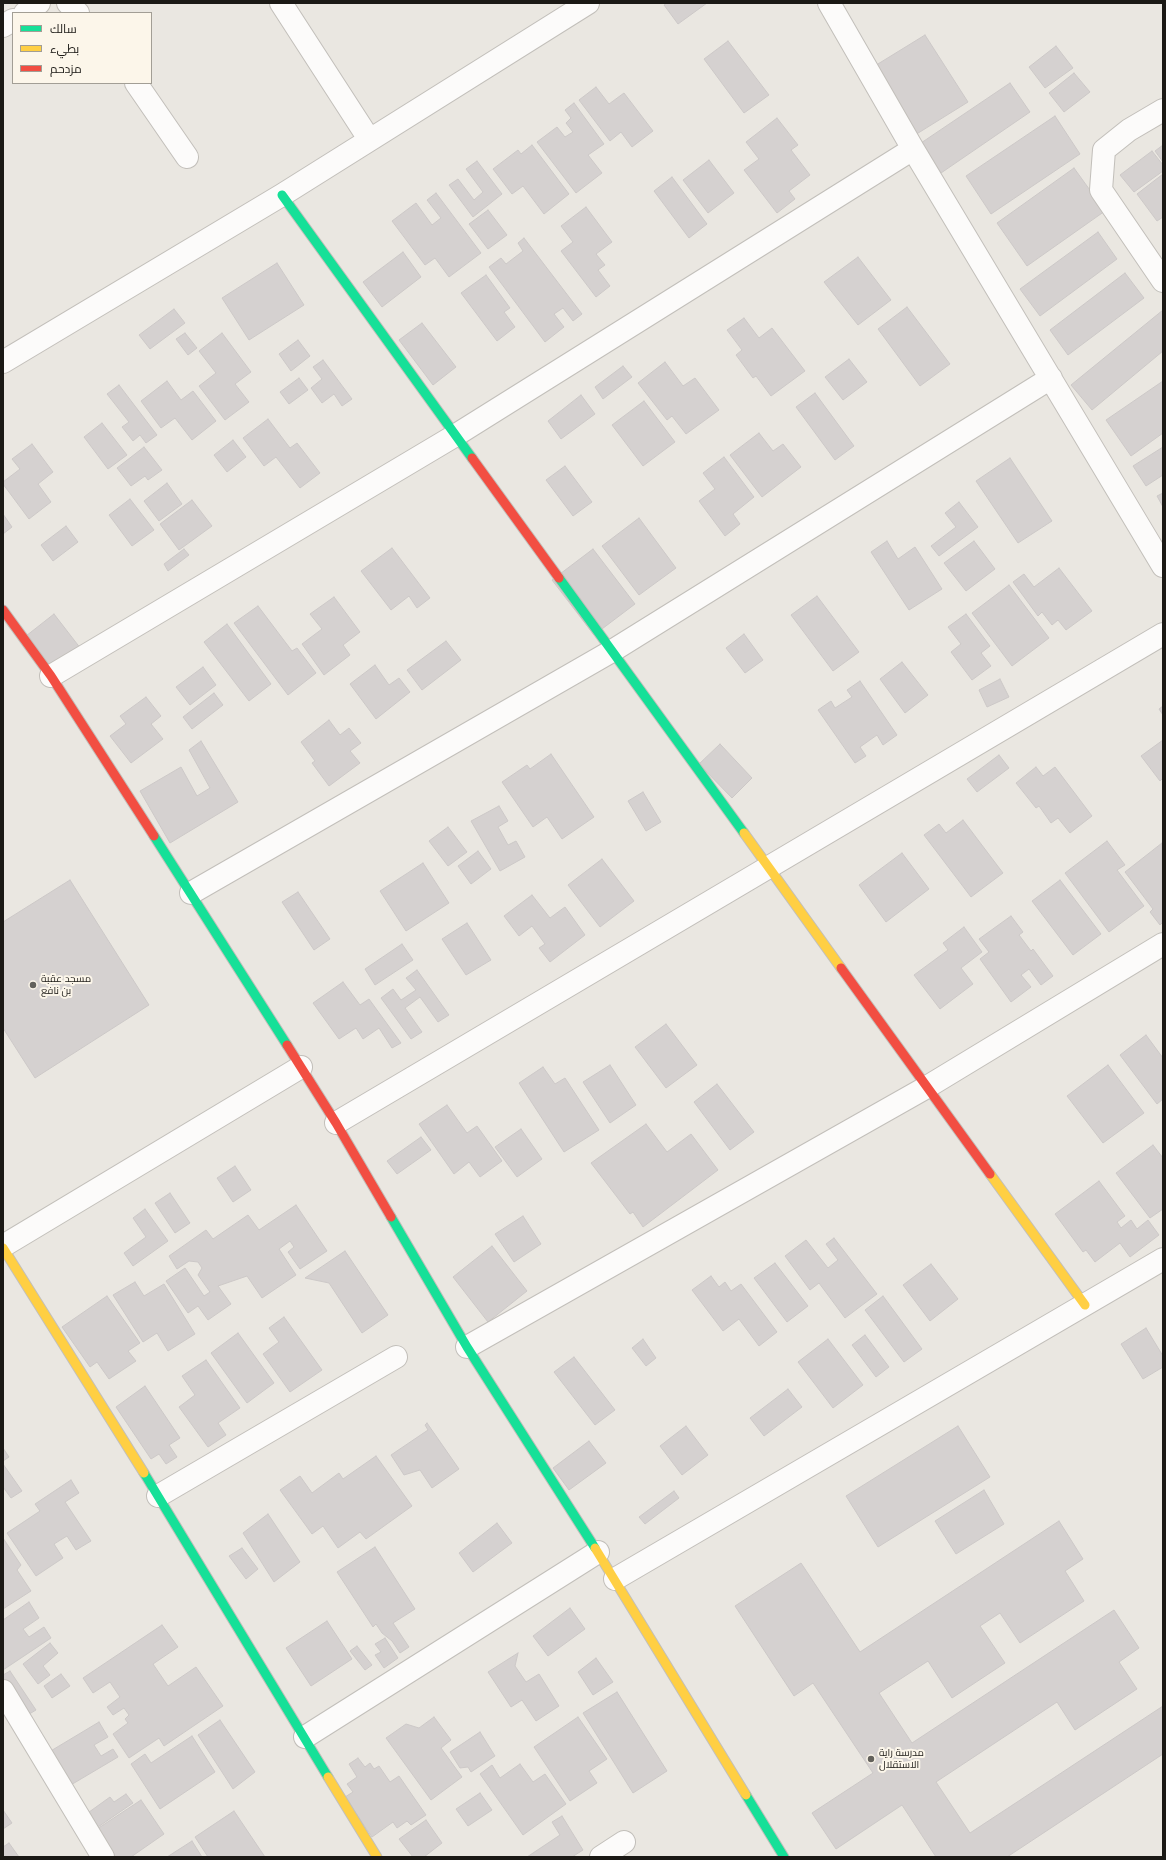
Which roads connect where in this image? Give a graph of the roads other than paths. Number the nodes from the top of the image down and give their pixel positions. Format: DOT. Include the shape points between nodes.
graph roads {
  1 [pos="39,3"];
  2 [pos="68,3"];
  3 [pos="281,3"];
  4 [pos="588,3"];
  5 [pos="829,3"];
  6 [pos="26,12"];
  7 [pos="77,12"];
  8 [pos="12,21"];
  9 [pos="3,26"];
  10 [pos="137,84"];
  11 [pos="1163,110"];
  12 [pos="369,140"];
  13 [pos="913,149"];
  14 [pos="187,157"];
  15 [pos="282,195"];
  16 [pos="1163,281"];
  17 [pos="3,362"];
  18 [pos="1050,378"];
  19 [pos="456,435"];
  20 [pos="1163,566"];
  21 [pos="3,610"];
  22 [pos="1163,634"];
  23 [pos="612,651"];
  24 [pos="51,676"];
  25 [pos="769,868"];
  26 [pos="191,893"];
  27 [pos="1163,944"];
  28 [pos="301,1067"];
  29 [pos="927,1087"];
  30 [pos="336,1123"];
  31 [pos="3,1247"];
  32 [pos="1163,1259"];
  33 [pos="1086,1305"];
  34 [pos="467,1347"];
  35 [pos="396,1357"];
  36 [pos="158,1496"];
  37 [pos="598,1552"];
  38 [pos="615,1579"];
  39 [pos="3,1691"];
  40 [pos="305,1737"];
  41 [pos="624,1842"];
  42 [pos="103,1857"];
  43 [pos="377,1857"];
  44 [pos="601,1857"];
  45 [pos="784,1857"];
  1 -- 6 [label="street"];
  2 -- 7 [label="street"];
  3 -- 12 [label="street"];
  4 -- 12 [label="street"];
  5 -- 13 [label="street"];
  8 -- 9 [label="street"];
  10 -- 14 [label="street"];
  11 -- 16 [label="street" via="1129,130 1104,150 1101,190"];
  12 -- 15 [label="street"];
  13 -- 18 [label="street"];
  13 -- 19 [label="street"];
  15 -- 17 [label="street"];
  15 -- 19 [label="street"];
  18 -- 20 [label="street"];
  18 -- 23 [label="street"];
  19 -- 23 [label="street"];
  19 -- 24 [label="street"];
  21 -- 24 [label="street"];
  22 -- 25 [label="street"];
  23 -- 25 [label="street"];
  23 -- 26 [label="street"];
  24 -- 26 [label="street"];
  25 -- 29 [label="street"];
  25 -- 30 [label="street"];
  26 -- 28 [label="street"];
  27 -- 29 [label="street"];
  28 -- 30 [label="street"];
  28 -- 31 [label="street"];
  29 -- 33 [label="street"];
  29 -- 34 [label="street"];
  30 -- 34 [label="street"];
  31 -- 36 [label="street"];
  32 -- 33 [label="street"];
  33 -- 38 [label="street"];
  34 -- 37 [label="street"];
  35 -- 36 [label="street"];
  36 -- 40 [label="street"];
  37 -- 38 [label="street"];
  37 -- 40 [label="street"];
  38 -- 45 [label="street"];
  39 -- 42 [label="street"];
  40 -- 43 [label="street"];
  41 -- 44 [label="street"];
}
